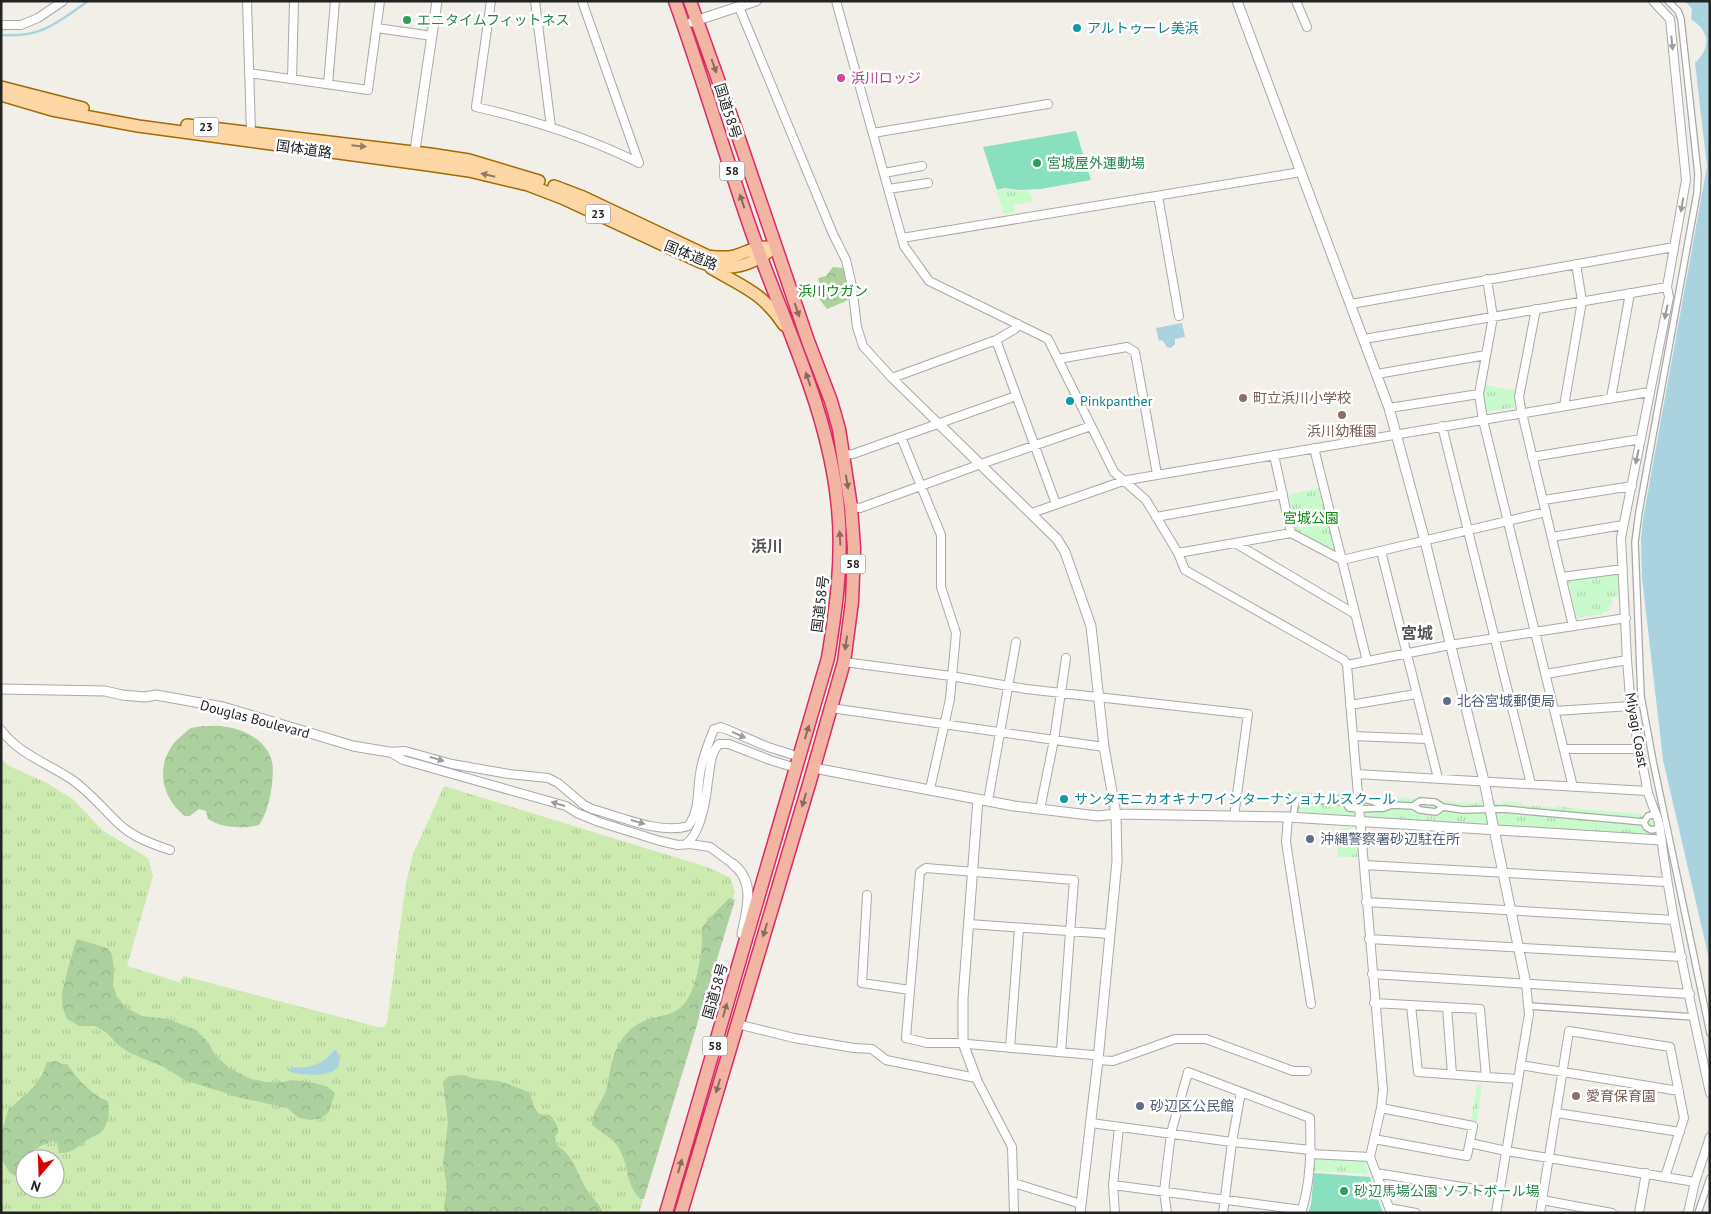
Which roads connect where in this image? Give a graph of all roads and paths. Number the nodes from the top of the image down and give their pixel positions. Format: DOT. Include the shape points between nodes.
graph roads {
  1 [pos="63,1"];
  2 [pos="247,1"];
  3 [pos="294,1"];
  4 [pos="335,1"];
  5 [pos="380,1"];
  6 [pos="437,1"];
  7 [pos="492,1"];
  8 [pos="535,1"];
  9 [pos="582,1"];
  10 [pos="675,1"];
  11 [pos="690,1"];
  12 [pos="836,1"];
  13 [pos="1236,1"];
  14 [pos="1296,1"];
  15 [pos="1653,1"];
  16 [pos="1668,1"];
  17 [pos="754,2"];
  18 [pos="739,7"];
  19 [pos="698,20"];
  20 [pos="1,25"];
  21 [pos="683,25"];
  22 [pos="1307,27"];
  23 [pos="377,28"];
  24 [pos="432,36"];
  25 [pos="249,73"];
  26 [pos="292,79"];
  27 [pos="328,84"];
  28 [pos="1,87"];
  29 [pos="1,95"];
  30 [pos="1048,104"];
  31 [pos="551,126"];
  32 [pos="251,132"];
  33 [pos="873,133"];
  34 [pos="414,158"];
  35 [pos="922,166"];
  36 [pos="1301,172"];
  37 [pos="884,173"];
  38 [pos="928,183"];
  39 [pos="888,189"];
  40 [pos="1158,196"];
  41 [pos="902,238"];
  42 [pos="775,247"];
  43 [pos="1674,247"];
  44 [pos="760,253"];
  45 [pos="700,262"];
  46 [pos="1576,264"];
  47 [pos="1487,279"];
  48 [pos="1667,287"];
  49 [pos="1630,293"];
  50 [pos="1582,301"];
  51 [pos="1351,304"];
  52 [pos="1536,309"];
  53 [pos="1179,316"];
  54 [pos="1493,316"];
  55 [pos="1018,324"];
  56 [pos="794,338"];
  57 [pos="1364,339"];
  58 [pos="996,340"];
  59 [pos="1486,355"];
  60 [pos="1058,359"];
  61 [pos="1377,374"];
  62 [pos="892,378"];
  63 [pos="1649,392"];
  64 [pos="1479,394"];
  65 [pos="1016,396"];
  66 [pos="1611,398"];
  67 [pos="1564,406"];
  68 [pos="1389,408"];
  69 [pos="1521,413"];
  70 [pos="1482,420"];
  71 [pos="939,424"];
  72 [pos="1092,426"];
  73 [pos="1442,426"];
  74 [pos="1396,434"];
  75 [pos="901,437"];
  76 [pos="1641,439"];
  77 [pos="1034,446"];
  78 [pos="1314,448"];
  79 [pos="843,455"];
  80 [pos="1274,455"];
  81 [pos="1532,457"];
  82 [pos="981,464"];
  83 [pos="1157,474"];
  84 [pos="1123,481"];
  85 [pos="1632,486"];
  86 [pos="921,487"];
  87 [pos="1282,494"];
  88 [pos="1544,500"];
  89 [pos="1056,504"];
  90 [pos="852,507"];
  91 [pos="1546,512"];
  92 [pos="1032,513"];
  93 [pos="1156,517"];
  94 [pos="1507,520"];
  95 [pos="1624,525"];
  96 [pos="1467,531"];
  97 [pos="1291,533"];
  98 [pos="1552,537"];
  99 [pos="1425,541"];
  100 [pos="1234,543"];
  101 [pos="1381,551"];
  102 [pos="1178,553"];
  103 [pos="1342,560"];
  104 [pos="1623,569"];
  105 [pos="1562,577"];
  106 [pos="1355,614"];
  107 [pos="1626,618"];
  108 [pos="1573,626"];
  109 [pos="1535,632"];
  110 [pos="1495,639"];
  111 [pos="1016,642"];
  112 [pos="1450,645"];
  113 [pos="1406,654"];
  114 [pos="1066,658"];
  115 [pos="1627,660"];
  116 [pos="1367,661"];
  117 [pos="844,662"];
  118 [pos="1347,665"];
  119 [pos="1546,674"];
  120 [pos="951,676"];
  121 [pos="1008,686"];
  122 [pos="1,689"];
  123 [pos="1061,692"];
  124 [pos="1416,694"];
  125 [pos="1098,696"];
  126 [pos="1350,704"];
  127 [pos="1631,706"];
  128 [pos="831,708"];
  129 [pos="1555,711"];
  130 [pos="945,725"];
  131 [pos="1,730"];
  132 [pos="1000,733"];
  133 [pos="1353,736"];
  134 [pos="1427,739"];
  135 [pos="1054,740"];
  136 [pos="1104,747"];
  137 [pos="1639,748"];
  138 [pos="1564,749"];
  139 [pos="389,752"];
  140 [pos="798,763"];
  141 [pos="814,768"];
  142 [pos="1356,774"];
  143 [pos="1438,778"];
  144 [pos="1484,780"];
  145 [pos="1531,784"];
  146 [pos="1573,787"];
  147 [pos="930,789"];
  148 [pos="1647,791"];
  149 [pos="978,799"];
  150 [pos="1358,799"];
  151 [pos="988,801"];
  152 [pos="1345,802"];
  153 [pos="1413,806"];
  154 [pos="1443,807"];
  155 [pos="1384,808"];
  156 [pos="1040,809"];
  157 [pos="1490,809"];
  158 [pos="1360,810"];
  159 [pos="1116,814"];
  160 [pos="1656,814"];
  161 [pos="604,815"];
  162 [pos="1234,816"];
  163 [pos="1291,817"];
  164 [pos="1361,821"];
  165 [pos="1644,822"];
  166 [pos="1663,827"];
  167 [pos="1494,829"];
  168 [pos="1661,840"];
  169 [pos="685,844"];
  170 [pos="170,850"];
  171 [pos="733,864"];
  172 [pos="1364,865"];
  173 [pos="973,872"];
  174 [pos="1504,872"];
  175 [pos="1667,882"];
  176 [pos="867,895"];
  177 [pos="1366,902"];
  178 [pos="1511,910"];
  179 [pos="1674,920"];
  180 [pos="968,924"];
  181 [pos="1019,928"];
  182 [pos="1069,931"];
  183 [pos="1110,934"];
  184 [pos="1369,939"];
  185 [pos="1518,947"];
  186 [pos="1682,957"];
  187 [pos="1372,974"];
  188 [pos="734,979"];
  189 [pos="1526,984"];
  190 [pos="910,990"];
  191 [pos="1690,994"];
  192 [pos="1374,1003"];
  193 [pos="1311,1004"];
  194 [pos="1411,1006"];
  195 [pos="1529,1006"];
  196 [pos="1447,1008"];
  197 [pos="1694,1017"];
  198 [pos="737,1024"];
  199 [pos="1710,1033"];
  200 [pos="963,1043"];
  201 [pos="1010,1048"];
  202 [pos="1061,1052"];
  203 [pos="1098,1058"];
  204 [pos="1520,1065"];
  205 [pos="1307,1071"];
  206 [pos="1563,1071"];
  207 [pos="1452,1074"];
  208 [pos="1486,1077"];
  209 [pos="976,1078"];
  210 [pos="1518,1079"];
  211 [pos="1678,1091"];
  212 [pos="1241,1092"];
  213 [pos="1710,1093"];
  214 [pos="1381,1108"];
  215 [pos="1557,1112"];
  216 [pos="1091,1122"];
  217 [pos="1119,1127"];
  218 [pos="1680,1132"];
  219 [pos="1171,1133"];
  220 [pos="1710,1137"];
  221 [pos="1374,1139"];
  222 [pos="1232,1142"];
  223 [pos="1470,1143"];
  224 [pos="1506,1151"];
  225 [pos="1311,1152"];
  226 [pos="1370,1157"];
  227 [pos="1548,1158"];
  228 [pos="1376,1173"];
  229 [pos="1646,1173"];
  230 [pos="1665,1176"];
  231 [pos="1710,1178"];
  232 [pos="1695,1182"];
  233 [pos="1014,1183"];
  234 [pos="1113,1185"];
  235 [pos="1164,1191"];
  236 [pos="1499,1193"];
  237 [pos="1226,1199"];
  238 [pos="1542,1200"];
  239 [pos="1080,1208"];
  240 [pos="1302,1211"];
  241 [pos="1390,1211"];
  242 [pos="666,1213"];
  243 [pos="681,1213"];
  244 [pos="1014,1213"];
  245 [pos="1115,1213"];
  246 [pos="1167,1213"];
  247 [pos="1223,1213"];
  248 [pos="1416,1213"];
  249 [pos="1496,1213"];
  250 [pos="1540,1213"];
  251 [pos="1612,1213"];
  252 [pos="1639,1213"];
  253 [pos="1688,1213"];
  254 [pos="1698,1213"];
  1 -- 20 [label="street" via="21,25"];
  2 -- 25 [label="street"];
  3 -- 26 [label="street"];
  4 -- 27 [label="street"];
  5 -- 23 [label="street"];
  6 -- 24 [label="street"];
  7 -- 31 [label="street" via="476,107"];
  8 -- 31 [label="street"];
  9 -- 31 [label="street" via="639,164"];
  10 -- 21 [label="highway, 国道58号 / 58"];
  11 -- 19 [label="highway, 国道58号 / 58"];
  12 -- 33 [label="street"];
  13 -- 36 [label="street"];
  14 -- 22 [label="street"];
  15 -- 43 [label="street, Miyagi Coast, one-way" via="1670,19 1686,180"];
  16 -- 166 [label="street" via="1681,19 1698,174 1635,542 1642,696"];
  17 -- 18 [label="street"];
  18 -- 19 [label="street"];
  18 -- 62 [label="street" via="846,260 863,346"];
  19 -- 21 [label="street"];
  19 -- 42 [label="highway, 国道58号 / 58, one-way"];
  44 -- 21 [label="highway, 国道58号 / 58, one-way"];
  23 -- 24 [label="street"];
  23 -- 27 [label="street" via="368,90"];
  24 -- 34 [label="street"];
  25 -- 26 [label="street"];
  25 -- 32 [label="street"];
  26 -- 27 [label="street"];
  28 -- 32 [label="main road, 国体道路 / 23" via="126,118"];
  29 -- 34 [label="main road, 国体道路 / 23" via="52,110 138,126"];
  30 -- 33 [label="street"];
  32 -- 34 [label="main road, 国体道路 / 23, one-way"];
  33 -- 37 [label="street"];
  34 -- 44 [label="main road, 国体道路 / 23" via="469,160 527,176 584,197 708,256"];
  45 -- 34 [label="main road, 国体道路 / 23, one-way" via="528,184"];
  35 -- 37 [label="street"];
  36 -- 40 [label="street"];
  36 -- 51 [label="street"];
  37 -- 39 [label="street"];
  38 -- 39 [label="street"];
  39 -- 41 [label="street"];
  40 -- 41 [label="street"];
  40 -- 53 [label="street"];
  41 -- 55 [label="street" via="904,246 929,281"];
  42 -- 44 [label="main road, 国体道路 / 23"];
  42 -- 79 [label="highway, 国道58号 / 58, one-way" via="831,401"];
  43 -- 46 [label="street"];
  43 -- 48 [label="street, Miyagi Coast"];
  44 -- 45 [label="main road, 国体道路 / 23" via="730,268"];
  44 -- 56 [label="highway, 国道58号 / 58"];
  45 -- 56 [label="main road" via="755,293 770,306"];
  46 -- 47 [label="street"];
  46 -- 50 [label="street"];
  47 -- 51 [label="street"];
  47 -- 54 [label="street"];
  48 -- 49 [label="street"];
  48 -- 63 [label="street, Miyagi Coast, one-way" via="1669,297"];
  49 -- 50 [label="street"];
  49 -- 66 [label="street"];
  50 -- 52 [label="street"];
  50 -- 67 [label="street"];
  51 -- 57 [label="street"];
  52 -- 54 [label="street"];
  52 -- 69 [label="street" via="1519,397"];
  54 -- 57 [label="street"];
  54 -- 59 [label="street"];
  55 -- 58 [label="street" via="1015,330"];
  55 -- 60 [label="street" via="1048,339"];
  140 -- 56 [label="highway, 国道58号 / 58, one-way" via="828,658 837,602 840,549 838,508 825,432"];
  57 -- 61 [label="street"];
  58 -- 62 [label="street"];
  58 -- 65 [label="street"];
  59 -- 61 [label="street"];
  59 -- 64 [label="street"];
  60 -- 72 [label="street"];
  60 -- 83 [label="street" via="1127,347 1135,352"];
  61 -- 68 [label="street"];
  62 -- 71 [label="street"];
  63 -- 66 [label="street"];
  63 -- 76 [label="street, Miyagi Coast"];
  64 -- 68 [label="street"];
  64 -- 70 [label="street"];
  65 -- 71 [label="street"];
  65 -- 77 [label="street"];
  66 -- 67 [label="street"];
  67 -- 69 [label="street"];
  68 -- 74 [label="street"];
  69 -- 70 [label="street"];
  69 -- 81 [label="street"];
  70 -- 73 [label="street"];
  70 -- 94 [label="street"];
  71 -- 75 [label="street"];
  71 -- 82 [label="street"];
  72 -- 77 [label="street"];
  72 -- 84 [label="street" via="1114,472"];
  73 -- 74 [label="street"];
  73 -- 96 [label="street"];
  74 -- 78 [label="street"];
  74 -- 99 [label="street"];
  75 -- 79 [label="street"];
  75 -- 86 [label="street"];
  76 -- 81 [label="street"];
  76 -- 85 [label="street, Miyagi Coast, one-way"];
  77 -- 82 [label="street"];
  77 -- 89 [label="street"];
  78 -- 80 [label="street"];
  78 -- 103 [label="street"];
  79 -- 90 [label="highway, 国道58号 / 58, one-way"];
  80 -- 83 [label="street"];
  80 -- 87 [label="street"];
  81 -- 88 [label="street"];
  82 -- 86 [label="street"];
  82 -- 92 [label="street"];
  83 -- 84 [label="street"];
  84 -- 89 [label="street"];
  84 -- 93 [label="street" via="1146,500"];
  85 -- 88 [label="street"];
  85 -- 95 [label="street, Miyagi Coast"];
  86 -- 90 [label="street" via="860,508"];
  86 -- 120 [label="street" via="941,535 941,587 956,633"];
  87 -- 93 [label="street"];
  87 -- 97 [label="street"];
  88 -- 91 [label="street"];
  89 -- 92 [label="street"];
  90 -- 117 [label="highway, 国道58号 / 58, one-way" via="852,602"];
  91 -- 94 [label="street"];
  91 -- 98 [label="street"];
  92 -- 125 [label="street" via="1057,539 1068,561 1091,626"];
  93 -- 102 [label="street"];
  94 -- 96 [label="street"];
  94 -- 109 [label="street"];
  95 -- 98 [label="street"];
  95 -- 104 [label="street, Miyagi Coast"];
  96 -- 99 [label="street"];
  96 -- 110 [label="street"];
  97 -- 100 [label="street"];
  97 -- 103 [label="street"];
  98 -- 105 [label="street"];
  99 -- 101 [label="street"];
  99 -- 112 [label="street"];
  100 -- 102 [label="street"];
  100 -- 106 [label="street"];
  101 -- 103 [label="street"];
  101 -- 113 [label="street"];
  102 -- 118 [label="street" via="1185,570 1344,660"];
  103 -- 106 [label="street"];
  104 -- 105 [label="street"];
  104 -- 107 [label="street, Miyagi Coast"];
  105 -- 108 [label="street"];
  106 -- 116 [label="street"];
  107 -- 108 [label="street"];
  107 -- 115 [label="street, Miyagi Coast"];
  108 -- 109 [label="street"];
  109 -- 110 [label="street"];
  109 -- 119 [label="street"];
  110 -- 112 [label="street"];
  110 -- 145 [label="street"];
  111 -- 121 [label="street"];
  112 -- 113 [label="street"];
  112 -- 144 [label="street"];
  113 -- 116 [label="street"];
  113 -- 124 [label="street"];
  114 -- 123 [label="street"];
  115 -- 119 [label="street"];
  115 -- 127 [label="street, Miyagi Coast"];
  116 -- 118 [label="street"];
  117 -- 120 [label="street"];
  117 -- 128 [label="highway, 国道58号 / 58"];
  118 -- 126 [label="street"];
  119 -- 129 [label="street"];
  120 -- 121 [label="street"];
  120 -- 130 [label="street"];
  121 -- 123 [label="street"];
  121 -- 132 [label="street"];
  122 -- 139 [label="street, Douglas Boulevard" via="156,695 223,707 353,746"];
  123 -- 125 [label="street"];
  123 -- 135 [label="street"];
  124 -- 126 [label="street"];
  124 -- 134 [label="street"];
  125 -- 136 [label="street"];
  125 -- 162 [label="street" via="1248,714"];
  126 -- 133 [label="street"];
  127 -- 129 [label="street"];
  127 -- 137 [label="street, Miyagi Coast"];
  128 -- 130 [label="street"];
  128 -- 141 [label="highway, 国道58号 / 58"];
  129 -- 138 [label="street"];
  130 -- 132 [label="street"];
  130 -- 147 [label="street"];
  131 -- 170 [label="street" via="23,752 71,779 119,824 137,836"];
  132 -- 135 [label="street"];
  132 -- 151 [label="street"];
  133 -- 134 [label="street"];
  133 -- 142 [label="street"];
  134 -- 143 [label="street"];
  135 -- 136 [label="street"];
  135 -- 156 [label="street"];
  136 -- 159 [label="street"];
  137 -- 138 [label="street"];
  137 -- 148 [label="street, Miyagi Coast"];
  138 -- 146 [label="street"];
  161 -- 139 [label="street, one-way" via="577,813 566,806 403,760"];
  139 -- 161 [label="street, one-way" via="405,751 452,764 548,778"];
  140 -- 141 [label="street"];
  161 -- 140 [label="street, one-way" via="662,828 688,826 699,799 706,750 714,729 721,727"];
  140 -- 169 [label="street" via="770,760 729,744 719,744 714,749 710,764 698,827 692,840"];
  140 -- 188 [label="highway, 国道58号 / 58"];
  141 -- 147 [label="street"];
  141 -- 198 [label="highway, 国道58号 / 58, one-way"];
  142 -- 143 [label="street"];
  142 -- 150 [label="street"];
  143 -- 144 [label="street"];
  144 -- 145 [label="street"];
  144 -- 157 [label="street"];
  145 -- 146 [label="street"];
  146 -- 148 [label="street"];
  147 -- 149 [label="street"];
  148 -- 160 [label="street, Miyagi Coast"];
  149 -- 151 [label="street"];
  149 -- 173 [label="street"];
  150 -- 152 [label="street" via="1350,797"];
  150 -- 155 [label="street" via="1370,799"];
  150 -- 158 [label="street"];
  151 -- 156 [label="street"];
  152 -- 158 [label="street" via="1349,808"];
  152 -- 163 [label="street" via="1296,799"];
  153 -- 154 [label="street" via="1436,812"];
  153 -- 154 [label="street" via="1420,800"];
  153 -- 155 [label="street"];
  154 -- 157 [label="street"];
  155 -- 158 [label="street"];
  156 -- 159 [label="street" via="1098,816"];
  157 -- 165 [label="street"];
  157 -- 167 [label="street"];
  158 -- 164 [label="street"];
  159 -- 162 [label="street"];
  159 -- 183 [label="street" via="1117,861"];
  160 -- 165 [label="street" via="1648,816"];
  160 -- 166 [label="street, Miyagi Coast"];
  161 -- 169 [label="street" via="626,830 678,845"];
  162 -- 163 [label="street"];
  163 -- 164 [label="street"];
  163 -- 193 [label="street" via="1286,842"];
  164 -- 167 [label="street"];
  164 -- 172 [label="street"];
  165 -- 166 [label="street" via="1651,830"];
  166 -- 168 [label="street, Miyagi Coast"];
  166 -- 199 [label="street"];
  167 -- 168 [label="street"];
  167 -- 174 [label="street"];
  168 -- 175 [label="street, Miyagi Coast"];
  169 -- 171 [label="street" via="710,847"];
  171 -- 188 [label="street" via="745,878 749,897"];
  172 -- 174 [label="street"];
  172 -- 177 [label="street"];
  173 -- 180 [label="street"];
  173 -- 182 [label="street" via="1074,880"];
  173 -- 190 [label="street" via="926,868 920,872"];
  174 -- 175 [label="street"];
  174 -- 178 [label="street"];
  175 -- 179 [label="street, Miyagi Coast"];
  176 -- 190 [label="street" via="862,983"];
  177 -- 178 [label="street"];
  177 -- 184 [label="street"];
  178 -- 179 [label="street"];
  178 -- 185 [label="street"];
  179 -- 186 [label="street, Miyagi Coast"];
  180 -- 181 [label="street"];
  180 -- 200 [label="street"];
  181 -- 182 [label="street"];
  181 -- 201 [label="street"];
  182 -- 183 [label="street"];
  182 -- 202 [label="street"];
  183 -- 203 [label="street"];
  184 -- 185 [label="street"];
  184 -- 187 [label="street"];
  185 -- 186 [label="street"];
  185 -- 189 [label="street"];
  186 -- 191 [label="street, Miyagi Coast"];
  187 -- 189 [label="street"];
  187 -- 192 [label="street"];
  242 -- 188 [label="highway, 国道58号 / 58, one-way"];
  189 -- 191 [label="street"];
  189 -- 195 [label="street"];
  190 -- 200 [label="street" via="906,1038 927,1043"];
  191 -- 197 [label="street, Miyagi Coast"];
  192 -- 194 [label="street"];
  192 -- 214 [label="street" via="1383,1090"];
  194 -- 196 [label="street"];
  194 -- 207 [label="street" via="1418,1072"];
  195 -- 197 [label="street"];
  195 -- 204 [label="street"];
  196 -- 207 [label="street"];
  196 -- 208 [label="street" via="1480,1010"];
  197 -- 213 [label="street, Miyagi Coast"];
  198 -- 209 [label="street" via="794,1038 872,1049 886,1060"];
  198 -- 243 [label="highway, 国道58号 / 58, one-way"];
  200 -- 201 [label="street"];
  200 -- 209 [label="street"];
  201 -- 202 [label="street"];
  202 -- 203 [label="street"];
  203 -- 205 [label="street" via="1113,1061 1175,1039 1206,1039 1293,1071"];
  203 -- 216 [label="street"];
  204 -- 206 [label="street"];
  204 -- 210 [label="street"];
  206 -- 211 [label="street"];
  206 -- 211 [label="street" via="1570,1031 1670,1047"];
  206 -- 215 [label="street"];
  207 -- 208 [label="street"];
  208 -- 210 [label="street"];
  209 -- 233 [label="street" via="1012,1147"];
  210 -- 224 [label="street"];
  211 -- 218 [label="street" via="1684,1118"];
  212 -- 219 [label="street" via="1188,1072"];
  212 -- 222 [label="street"];
  212 -- 225 [label="street" via="1310,1118"];
  214 -- 221 [label="street"];
  214 -- 223 [label="street" via="1473,1126"];
  215 -- 218 [label="street"];
  215 -- 227 [label="street"];
  216 -- 217 [label="street"];
  216 -- 239 [label="street"];
  217 -- 219 [label="street"];
  217 -- 234 [label="street"];
  218 -- 230 [label="street"];
  219 -- 222 [label="street"];
  219 -- 235 [label="street"];
  220 -- 232 [label="street"];
  221 -- 223 [label="street" via="1467,1156"];
  221 -- 226 [label="street"];
  222 -- 225 [label="street"];
  222 -- 237 [label="street"];
  223 -- 224 [label="street"];
  224 -- 227 [label="street"];
  224 -- 236 [label="street"];
  225 -- 226 [label="street"];
  225 -- 240 [label="street"];
  226 -- 228 [label="street"];
  227 -- 229 [label="street"];
  227 -- 238 [label="street"];
  228 -- 236 [label="street"];
  228 -- 241 [label="street"];
  229 -- 230 [label="street"];
  229 -- 252 [label="street"];
  230 -- 232 [label="street"];
  231 -- 254 [label="street"];
  232 -- 253 [label="street"];
  233 -- 239 [label="street"];
  233 -- 244 [label="street"];
  234 -- 235 [label="street"];
  234 -- 245 [label="street"];
  235 -- 237 [label="street"];
  235 -- 246 [label="street"];
  236 -- 249 [label="street"];
  237 -- 240 [label="street"];
  237 -- 247 [label="street"];
  238 -- 250 [label="street"];
  238 -- 251 [label="street"];
  241 -- 248 [label="street"];
}
